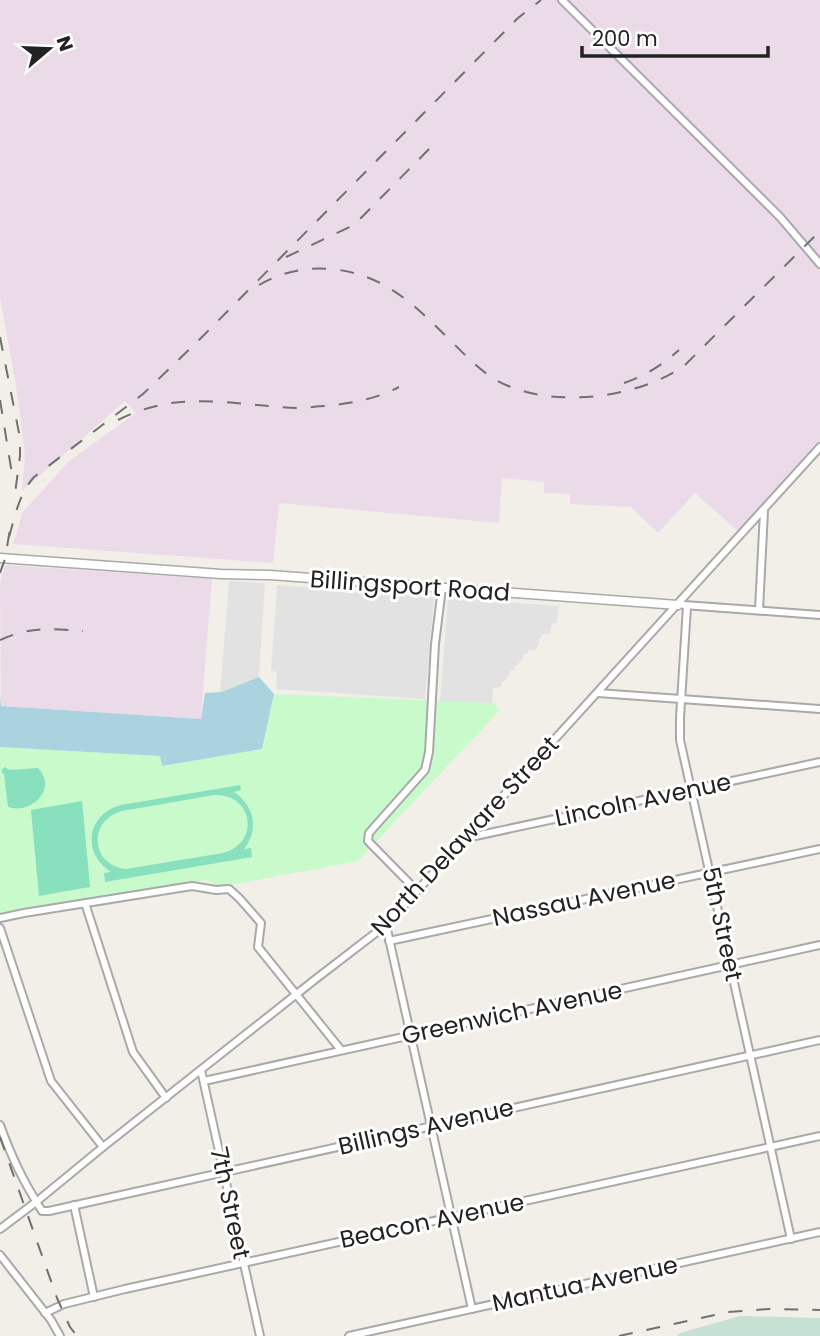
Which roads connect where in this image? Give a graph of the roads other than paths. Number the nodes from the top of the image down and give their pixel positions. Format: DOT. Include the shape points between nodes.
graph roads {
  1 [pos="562,0"];
  2 [pos="820,264"];
  3 [pos="820,447"];
  4 [pos="764,509"];
  5 [pos="0,558"];
  6 [pos="442,588"];
  7 [pos="682,605"];
  8 [pos="759,610"];
  9 [pos="820,615"];
  10 [pos="598,693"];
  11 [pos="681,700"];
  12 [pos="820,709"];
  13 [pos="820,762"];
  14 [pos="692,790"];
  15 [pos="466,838"];
  16 [pos="820,849"];
  17 [pos="710,872"];
  18 [pos="417,891"];
  19 [pos="85,903"];
  20 [pos="0,918"];
  21 [pos="386,925"];
  22 [pos="0,929"];
  23 [pos="389,941"];
  24 [pos="820,945"];
  25 [pos="731,965"];
  26 [pos="296,995"];
  27 [pos="410,1035"];
  28 [pos="820,1040"];
  29 [pos="341,1051"];
  30 [pos="750,1055"];
  31 [pos="201,1070"];
  32 [pos="204,1081"];
  33 [pos="166,1098"];
  34 [pos="0,1125"];
  35 [pos="431,1126"];
  36 [pos="820,1136"];
  37 [pos="771,1146"];
  38 [pos="103,1147"];
  39 [pos="224,1172"];
  40 [pos="36,1202"];
  41 [pos="74,1206"];
  42 [pos="451,1217"];
  43 [pos="0,1229"];
  44 [pos="820,1232"];
  45 [pos="791,1239"];
  46 [pos="0,1255"];
  47 [pos="244,1263"];
  48 [pos="94,1297"];
  49 [pos="472,1309"];
  50 [pos="46,1313"];
  51 [pos="60,1336"];
  52 [pos="260,1336"];
  53 [pos="349,1336"];
  1 -- 2 [label="street" via="780,217"];
  3 -- 4 [label="street, North Delaware Street"];
  4 -- 7 [label="street, North Delaware Street"];
  4 -- 8 [label="street"];
  5 -- 6 [label="street, Billingsport Road"];
  6 -- 7 [label="street, Billingsport Road"];
  6 -- 18 [label="street" via="425,769 369,833 368,841"];
  7 -- 8 [label="street, Billingsport Road"];
  7 -- 10 [label="street, North Delaware Street"];
  7 -- 11 [label="street, 5th Street"];
  8 -- 9 [label="street, Billingsport Road"];
  10 -- 11 [label="street"];
  10 -- 15 [label="street, North Delaware Street"];
  11 -- 12 [label="street"];
  11 -- 14 [label="street, 5th Street" via="680,740"];
  13 -- 14 [label="street, Lincoln Avenue"];
  14 -- 15 [label="street, Lincoln Avenue"];
  14 -- 17 [label="street, 5th Street"];
  15 -- 18 [label="street, North Delaware Street"];
  16 -- 17 [label="street, Nassau Avenue"];
  17 -- 23 [label="street, Nassau Avenue"];
  17 -- 25 [label="street, 5th Street"];
  18 -- 21 [label="street, North Delaware Street"];
  19 -- 20 [label="street"];
  19 -- 26 [label="street" via="192,886 229,890 261,923 258,947"];
  19 -- 33 [label="street" via="133,1052"];
  21 -- 23 [label="street"];
  21 -- 26 [label="street, North Delaware Street"];
  22 -- 38 [label="street" via="51,1081"];
  23 -- 27 [label="street"];
  24 -- 25 [label="street, Greenwich Avenue"];
  25 -- 27 [label="street, Greenwich Avenue"];
  25 -- 30 [label="street, 5th Street"];
  26 -- 29 [label="street"];
  26 -- 31 [label="street, North Delaware Street"];
  27 -- 29 [label="street, Greenwich Avenue"];
  27 -- 35 [label="street"];
  28 -- 30 [label="street, Billings Avenue"];
  29 -- 32 [label="street, Greenwich Avenue"];
  30 -- 35 [label="street, Billings Avenue"];
  30 -- 37 [label="street, 5th Street"];
  31 -- 32 [label="street, 7th Street"];
  31 -- 33 [label="street, North Delaware Street"];
  32 -- 39 [label="street, 7th Street"];
  33 -- 38 [label="street, North Delaware Street"];
  34 -- 40 [label="street" via="19,1174"];
  35 -- 39 [label="street, Billings Avenue"];
  35 -- 42 [label="street"];
  36 -- 37 [label="street, Beacon Avenue"];
  37 -- 42 [label="street, Beacon Avenue"];
  37 -- 45 [label="street, 5th Street"];
  38 -- 40 [label="street, North Delaware Street"];
  39 -- 41 [label="street, Billings Avenue"];
  39 -- 47 [label="street, 7th Street"];
  40 -- 41 [label="street, Billings Avenue" via="42,1212"];
  40 -- 43 [label="street, North Delaware Street"];
  41 -- 48 [label="street"];
  42 -- 47 [label="street, Beacon Avenue"];
  42 -- 49 [label="street"];
  44 -- 45 [label="street, Mantua Avenue"];
  45 -- 49 [label="street, Mantua Avenue"];
  46 -- 50 [label="street"];
  47 -- 48 [label="street, Beacon Avenue"];
  47 -- 52 [label="street, 7th Street"];
  48 -- 50 [label="street, Beacon Avenue"];
  49 -- 53 [label="street, Mantua Avenue"];
  50 -- 51 [label="street"];
}
